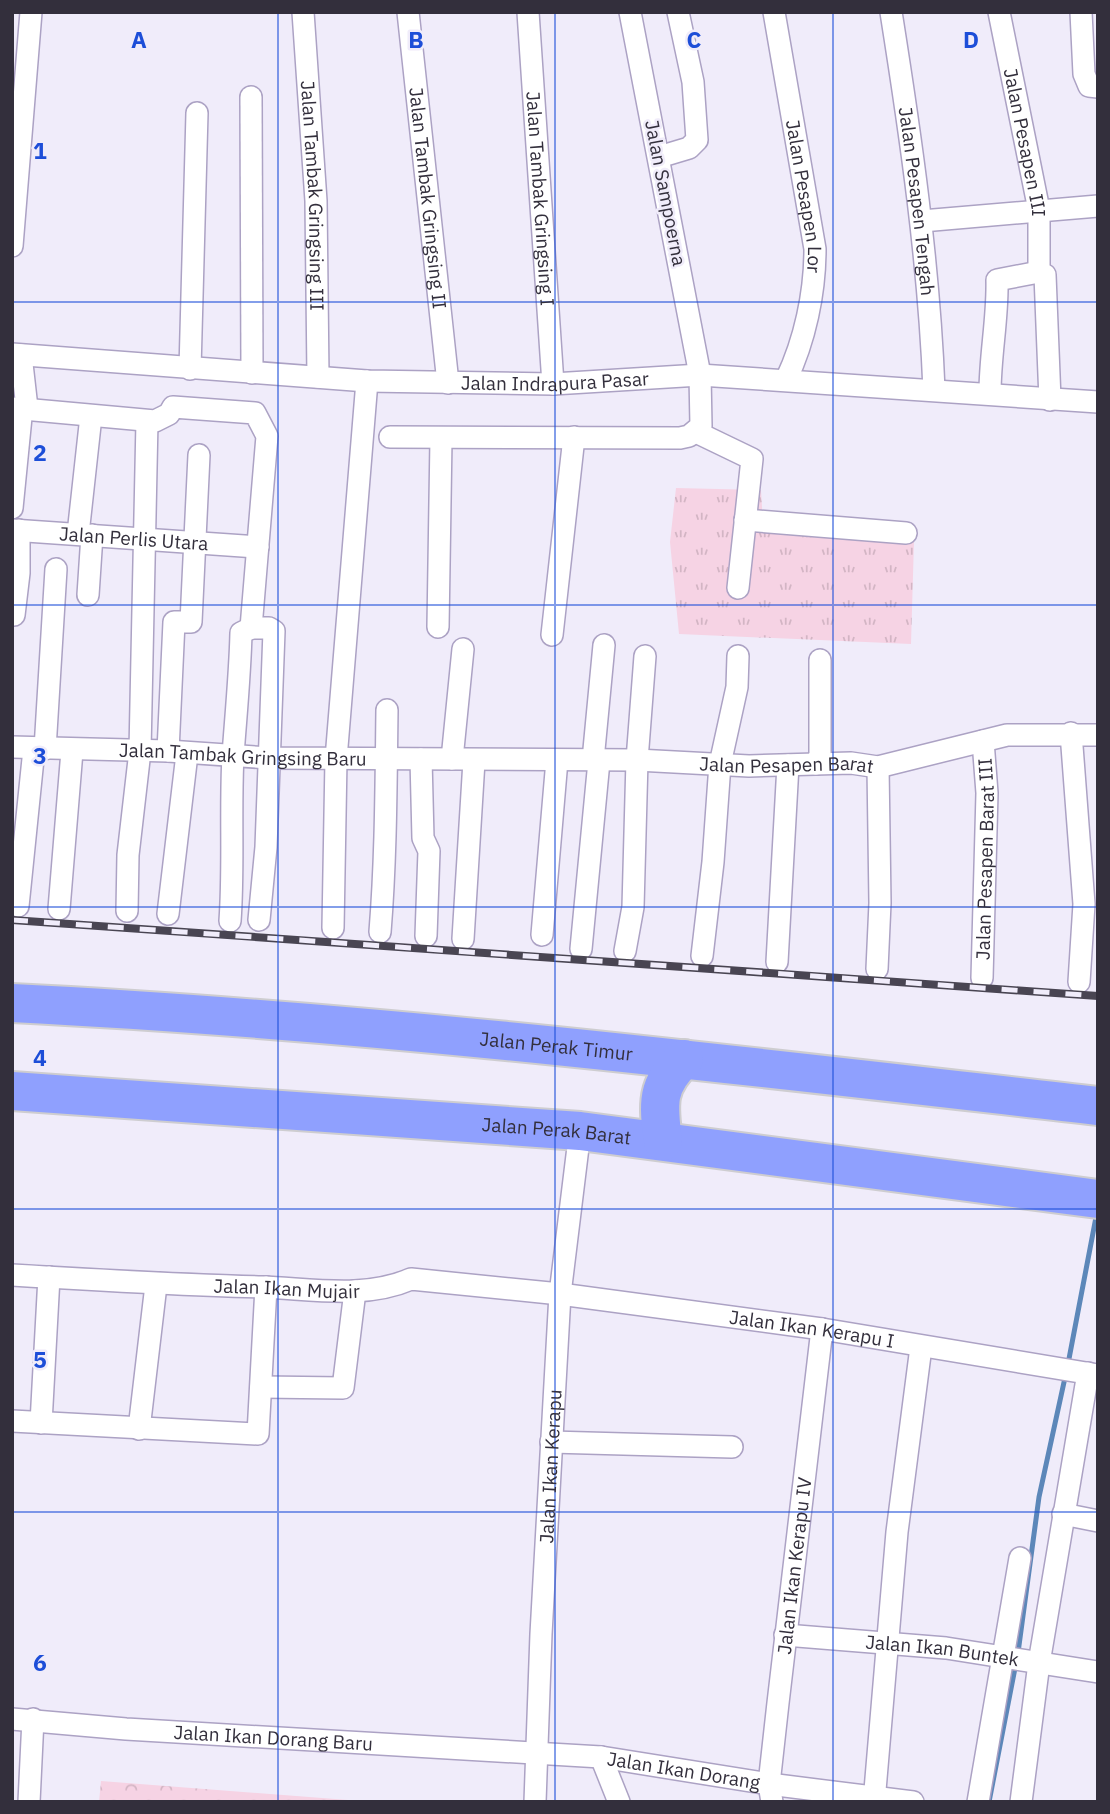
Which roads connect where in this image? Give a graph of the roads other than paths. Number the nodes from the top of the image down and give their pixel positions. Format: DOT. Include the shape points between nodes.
graph roads {
  1 [pos="31,12"];
  2 [pos="303,12"];
  3 [pos="408,12"];
  4 [pos="528,12"];
  5 [pos="630,12"];
  6 [pos="678,12"];
  7 [pos="775,12"];
  8 [pos="891,12"];
  9 [pos="999,12"];
  10 [pos="1081,12"];
  11 [pos="20,52"];
  12 [pos="1098,87"];
  13 [pos="251,97"];
  14 [pos="197,113"];
  15 [pos="659,157"];
  16 [pos="1098,206"];
  17 [pos="1039,210"];
  18 [pos="922,221"];
  19 [pos="12,244"];
  20 [pos="1039,272"];
  21 [pos="17,355"];
  22 [pos="190,369"];
  23 [pos="251,373"];
  24 [pos="700,375"];
  25 [pos="318,377"];
  26 [pos="786,380"];
  27 [pos="367,381"];
  28 [pos="448,383"];
  29 [pos="553,384"];
  30 [pos="934,390"];
  31 [pos="990,393"];
  32 [pos="1050,400"];
  33 [pos="1098,402"];
  34 [pos="20,408"];
  35 [pos="91,416"];
  36 [pos="147,421"];
  37 [pos="696,432"];
  38 [pos="390,437"];
  39 [pos="574,437"];
  40 [pos="441,439"];
  41 [pos="199,455"];
  42 [pos="12,508"];
  43 [pos="745,520"];
  44 [pos="16,530"];
  45 [pos="906,533"];
  46 [pos="85,535"];
  47 [pos="145,539"];
  48 [pos="193,542"];
  49 [pos="258,547"];
  50 [pos="56,569"];
  51 [pos="737,588"];
  52 [pos="88,595"];
  53 [pos="14,615"];
  54 [pos="438,627"];
  55 [pos="253,629"];
  56 [pos="552,635"];
  57 [pos="604,645"];
  58 [pos="463,649"];
  59 [pos="645,656"];
  60 [pos="738,656"];
  61 [pos="820,660"];
  62 [pos="387,710"];
  63 [pos="1070,733"];
  64 [pos="1098,735"];
  65 [pos="983,741"];
  66 [pos="12,747"];
  67 [pos="39,749"];
  68 [pos="72,751"];
  69 [pos="140,751"];
  70 [pos="177,752"];
  71 [pos="233,755"];
  72 [pos="269,758"];
  73 [pos="387,758"];
  74 [pos="336,759"];
  75 [pos="421,759"];
  76 [pos="452,759"];
  77 [pos="557,760"];
  78 [pos="596,760"];
  79 [pos="637,760"];
  80 [pos="474,761"];
  81 [pos="719,764"];
  82 [pos="816,764"];
  83 [pos="788,765"];
  84 [pos="878,766"];
  85 [pos="18,906"];
  86 [pos="59,909"];
  87 [pos="127,911"];
  88 [pos="167,914"];
  89 [pos="260,920"];
  90 [pos="230,921"];
  91 [pos="332,928"];
  92 [pos="380,932"];
  93 [pos="542,935"];
  94 [pos="426,936"];
  95 [pos="463,939"];
  96 [pos="581,948"];
  97 [pos="625,951"];
  98 [pos="702,956"];
  99 [pos="776,962"];
  100 [pos="877,969"];
  101 [pos="982,978"];
  102 [pos="1079,982"];
  103 [pos="12,1003"];
  104 [pos="684,1059"];
  105 [pos="12,1091"];
  106 [pos="1098,1106"];
  107 [pos="580,1131"];
  108 [pos="663,1141"];
  109 [pos="1092,1199"];
  110 [pos="12,1275"];
  111 [pos="49,1277"];
  112 [pos="156,1284"];
  113 [pos="266,1287"];
  114 [pos="355,1291"];
  115 [pos="560,1294"];
  116 [pos="821,1329"];
  117 [pos="922,1347"];
  118 [pos="1083,1372"];
  119 [pos="261,1387"];
  120 [pos="12,1421"];
  121 [pos="41,1423"];
  122 [pos="139,1429"];
  123 [pos="551,1442"];
  124 [pos="732,1447"];
  125 [pos="1063,1514"];
  126 [pos="1098,1521"];
  127 [pos="1020,1558"];
  128 [pos="785,1635"];
  129 [pos="888,1644"];
  130 [pos="1022,1660"];
  131 [pos="1098,1672"];
  132 [pos="23,1719"];
  133 [pos="532,1751"];
  134 [pos="601,1757"];
  135 [pos="770,1793"];
  136 [pos="875,1799"];
  137 [pos="29,1802"];
  138 [pos="524,1802"];
  139 [pos="535,1802"];
  140 [pos="619,1802"];
  141 [pos="913,1802"];
  142 [pos="978,1802"];
  143 [pos="1021,1802"];
  1 -- 11 [label="street"];
  2 -- 25 [label="street, Jalan Tambak Gringsing III" via="316,201"];
  3 -- 28 [label="street, Jalan Tambak Gringsing II"];
  4 -- 29 [label="street, Jalan Tambak Gringsing I"];
  5 -- 15 [label="street, Jalan Sampoerna"];
  6 -- 15 [label="street" via="693,82 698,140 689,148"];
  7 -- 26 [label="street, Jalan Pesapen Lor" via="815,249 815,279"];
  8 -- 18 [label="street, Jalan Pesapen Tengah"];
  9 -- 17 [label="street, Jalan Pesapen III"];
  10 -- 12 [label="street" via="1084,74 1088,86"];
  11 -- 19 [label="street"];
  13 -- 23 [label="street"];
  14 -- 22 [label="street"];
  15 -- 24 [label="street, Jalan Sampoerna"];
  16 -- 17 [label="street"];
  17 -- 18 [label="street"];
  17 -- 20 [label="street, Jalan Pesapen III"];
  18 -- 30 [label="street, Jalan Pesapen Tengah"];
  20 -- 31 [label="street" via="997,279"];
  20 -- 32 [label="street, Jalan Pesapen III" via="1045,275"];
  21 -- 22 [label="street, Jalan Indrapura Pasar"];
  21 -- 34 [label="street"];
  22 -- 23 [label="street, Jalan Indrapura Pasar"];
  23 -- 25 [label="street, Jalan Indrapura Pasar"];
  24 -- 26 [label="street, Jalan Indrapura Pasar"];
  24 -- 29 [label="street, Jalan Indrapura Pasar"];
  24 -- 37 [label="street, Jalan Sampoerna" via="701,426"];
  25 -- 27 [label="street, Jalan Indrapura Pasar"];
  26 -- 30 [label="street, Jalan Indrapura Pasar"];
  27 -- 28 [label="street, Jalan Indrapura Pasar"];
  27 -- 74 [label="street"];
  28 -- 29 [label="street, Jalan Indrapura Pasar"];
  30 -- 31 [label="street, Jalan Indrapura Pasar"];
  31 -- 32 [label="street, Jalan Indrapura Pasar"];
  32 -- 33 [label="street, Jalan Indrapura Pasar"];
  34 -- 35 [label="street"];
  34 -- 42 [label="street"];
  35 -- 36 [label="street"];
  35 -- 46 [label="street"];
  36 -- 47 [label="street"];
  36 -- 49 [label="street" via="167,416 173,407 255,413 261,419 267,436"];
  37 -- 39 [label="street" via="680,438"];
  37 -- 43 [label="street" via="752,459"];
  38 -- 40 [label="street"];
  39 -- 40 [label="street"];
  39 -- 56 [label="street"];
  40 -- 54 [label="street"];
  41 -- 48 [label="street"];
  43 -- 45 [label="street"];
  43 -- 51 [label="street"];
  44 -- 46 [label="street, Jalan Perlis Utara"];
  44 -- 53 [label="street" via="19,573"];
  46 -- 47 [label="street, Jalan Perlis Utara"];
  46 -- 52 [label="street"];
  47 -- 48 [label="street, Jalan Perlis Utara"];
  47 -- 69 [label="street"];
  48 -- 49 [label="street, Jalan Perlis Utara"];
  48 -- 70 [label="street" via="191,622 173,622"];
  49 -- 55 [label="street"];
  50 -- 67 [label="street"];
  55 -- 71 [label="street"];
  55 -- 72 [label="street" via="274,631"];
  57 -- 78 [label="street"];
  58 -- 76 [label="street"];
  59 -- 79 [label="street"];
  60 -- 81 [label="street" via="737,687"];
  61 -- 82 [label="street" via="820,755"];
  62 -- 73 [label="street"];
  63 -- 64 [label="street, Jalan Pesapen Barat"];
  63 -- 65 [label="street, Jalan Pesapen Barat" via="1026,733"];
  63 -- 102 [label="street" via="1083,904"];
  65 -- 84 [label="street, Jalan Pesapen Barat"];
  65 -- 101 [label="street, Jalan Pesapen Barat III" via="987,793"];
  66 -- 67 [label="street, Jalan Tambak Gringsing Baru"];
  67 -- 68 [label="street, Jalan Tambak Gringsing Baru"];
  67 -- 85 [label="street"];
  68 -- 69 [label="street, Jalan Tambak Gringsing Baru"];
  68 -- 86 [label="street"];
  69 -- 70 [label="street, Jalan Tambak Gringsing Baru"];
  69 -- 87 [label="street" via="128,855"];
  70 -- 71 [label="street, Jalan Tambak Gringsing Baru"];
  70 -- 88 [label="street"];
  71 -- 72 [label="street, Jalan Tambak Gringsing Baru"];
  71 -- 90 [label="street"];
  72 -- 74 [label="street, Jalan Tambak Gringsing Baru"];
  72 -- 89 [label="street"];
  73 -- 74 [label="street, Jalan Tambak Gringsing Baru"];
  73 -- 75 [label="street, Jalan Tambak Gringsing Baru"];
  73 -- 92 [label="street"];
  74 -- 91 [label="street"];
  75 -- 76 [label="street, Jalan Tambak Gringsing Baru"];
  75 -- 94 [label="street" via="423,838 429,851"];
  76 -- 80 [label="street, Jalan Tambak Gringsing Baru"];
  77 -- 78 [label="street, Jalan Pesapen Barat"];
  77 -- 80 [label="street, Jalan Pesapen Barat"];
  77 -- 93 [label="street"];
  78 -- 79 [label="street, Jalan Pesapen Barat"];
  78 -- 96 [label="street"];
  79 -- 81 [label="street, Jalan Pesapen Barat"];
  79 -- 97 [label="street" via="633,907"];
  80 -- 95 [label="street"];
  81 -- 83 [label="street, Jalan Pesapen Barat"];
  81 -- 98 [label="street"];
  82 -- 83 [label="street, Jalan Pesapen Barat"];
  82 -- 84 [label="street, Jalan Pesapen Barat"];
  83 -- 99 [label="street"];
  84 -- 100 [label="street"];
  103 -- 104 [label="highway, Jalan Perak Timur" via="128,1009"];
  104 -- 106 [label="highway, Jalan Perak Timur"];
  104 -- 108 [label="highway" via="668,1074 660,1099"];
  105 -- 107 [label="highway, Jalan Perak Barat"];
  107 -- 108 [label="highway, Jalan Perak Barat"];
  107 -- 115 [label="street, Jalan Ikan Kerapu"];
  108 -- 109 [label="highway, Jalan Perak Barat"];
  110 -- 111 [label="street, Jalan Ikan Mujair"];
  111 -- 112 [label="street, Jalan Ikan Mujair"];
  111 -- 121 [label="street"];
  112 -- 113 [label="street, Jalan Ikan Mujair"];
  112 -- 122 [label="street"];
  113 -- 114 [label="street, Jalan Ikan Mujair"];
  113 -- 119 [label="street"];
  114 -- 115 [label="street, Jalan Ikan Mujair" via="391,1288 411,1279"];
  114 -- 119 [label="street" via="343,1388"];
  115 -- 116 [label="street, Jalan Ikan Kerapu I"];
  115 -- 123 [label="street, Jalan Ikan Kerapu"];
  116 -- 117 [label="street, Jalan Ikan Kerapu I"];
  116 -- 128 [label="street, Jalan Ikan Kerapu IV"];
  117 -- 118 [label="street, Jalan Ikan Kerapu I"];
  117 -- 129 [label="street" via="897,1532"];
  118 -- 125 [label="street, Jalan Ikan Kerapu I"];
  119 -- 122 [label="street" via="258,1434"];
  120 -- 121 [label="street"];
  121 -- 122 [label="street"];
  123 -- 124 [label="street"];
  123 -- 133 [label="street, Jalan Ikan Kerapu"];
  125 -- 126 [label="street"];
  125 -- 130 [label="street, Jalan Ikan Kerapu I"];
  127 -- 130 [label="street"];
  128 -- 129 [label="street, Jalan Ikan Buntek"];
  128 -- 135 [label="street, Jalan Ikan Kerapu IV"];
  129 -- 130 [label="street, Jalan Ikan Buntek"];
  129 -- 136 [label="street"];
  130 -- 131 [label="street, Jalan Ikan Buntek"];
  130 -- 142 [label="street"];
  130 -- 143 [label="street, Jalan Ikan Kerapu I"];
  132 -- 133 [label="street, Jalan Ikan Dorang Baru" via="126,1729"];
  132 -- 137 [label="street"];
  133 -- 134 [label="street, Jalan Ikan Dorang"];
  133 -- 138 [label="street"];
  133 -- 139 [label="street, Jalan Ikan Kerapu"];
  134 -- 135 [label="street, Jalan Ikan Dorang"];
  134 -- 140 [label="street"];
  135 -- 136 [label="street, Jalan Ikan Dorang"];
  136 -- 141 [label="street, Jalan Ikan Dorang"];
}
